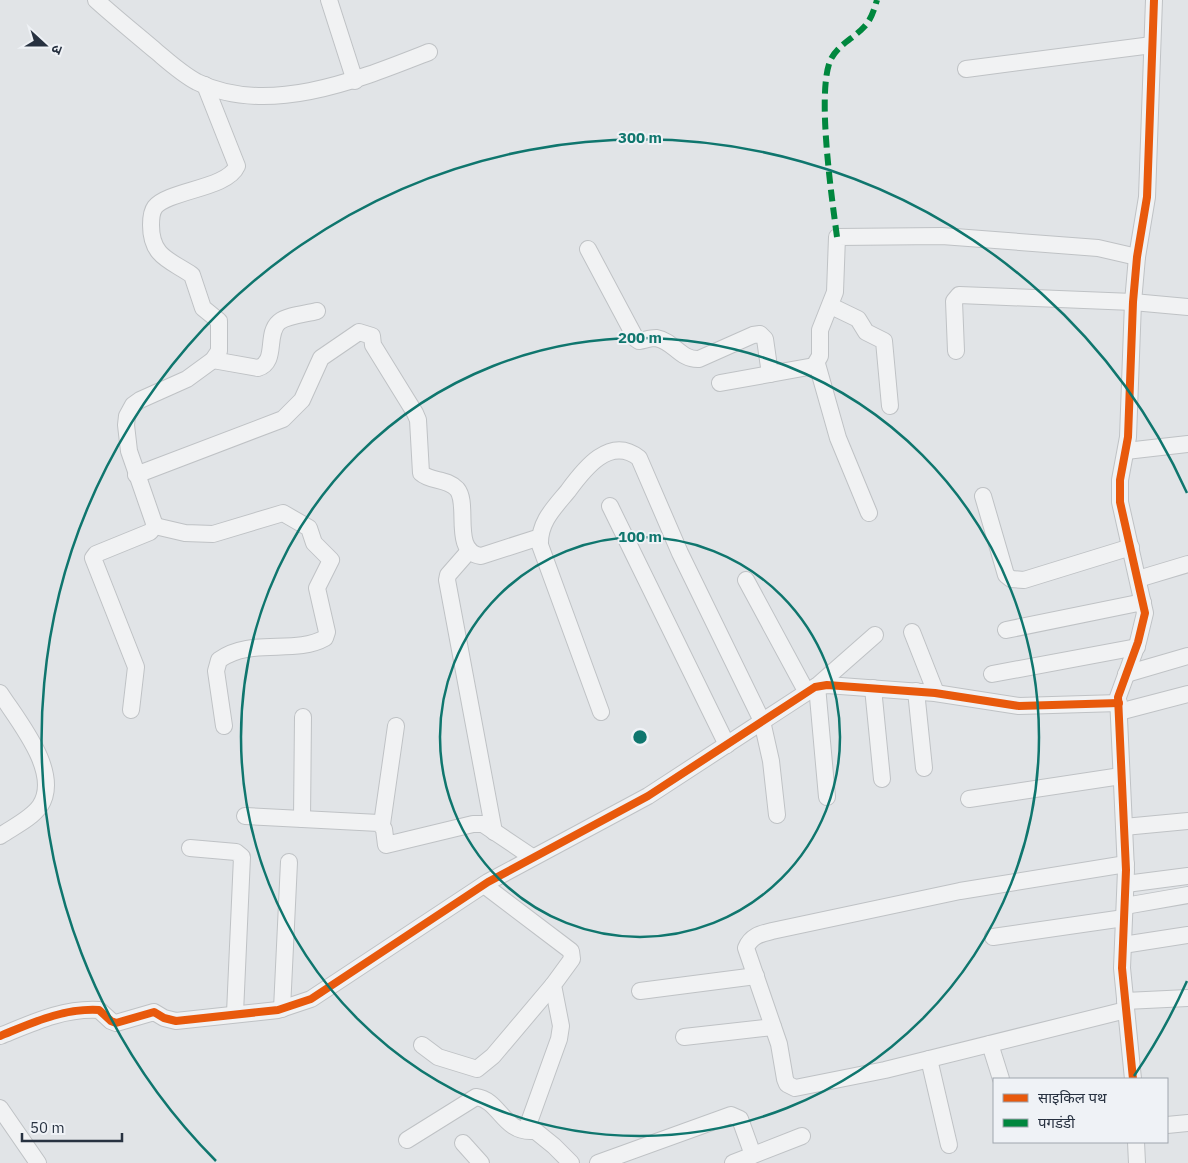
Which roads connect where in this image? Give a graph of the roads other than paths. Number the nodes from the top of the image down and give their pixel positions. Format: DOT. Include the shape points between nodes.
graph roads {
  1 [pos="96,0"];
  2 [pos="329,0"];
  3 [pos="1154,0"];
  4 [pos="1152,45"];
  5 [pos="428,52"];
  6 [pos="966,69"];
  7 [pos="355,81"];
  8 [pos="205,85"];
  9 [pos="588,249"];
  10 [pos="1138,257"];
  11 [pos="1133,302"];
  12 [pos="831,306"];
  13 [pos="1188,308"];
  14 [pos="317,311"];
  15 [pos="956,351"];
  16 [pos="213,360"];
  17 [pos="817,364"];
  18 [pos="770,374"];
  19 [pos="720,383"];
  20 [pos="890,406"];
  21 [pos="1188,444"];
  22 [pos="1126,451"];
  23 [pos="136,475"];
  24 [pos="983,496"];
  25 [pos="610,506"];
  26 [pos="869,513"];
  27 [pos="155,526"];
  28 [pos="540,537"];
  29 [pos="1130,547"];
  30 [pos="469,551"];
  31 [pos="1188,564"];
  32 [pos="746,580"];
  33 [pos="1138,580"];
  34 [pos="1143,602"];
  35 [pos="1006,630"];
  36 [pos="912,632"];
  37 [pos="875,635"];
  38 [pos="1137,647"];
  39 [pos="1188,656"];
  40 [pos="992,674"];
  41 [pos="1126,674"];
  42 [pos="873,688"];
  43 [pos="812,689"];
  44 [pos="916,691"];
  45 [pos="0,693"];
  46 [pos="936,693"];
  47 [pos="1188,694"];
  48 [pos="1119,708"];
  49 [pos="131,710"];
  50 [pos="601,712"];
  51 [pos="303,717"];
  52 [pos="762,721"];
  53 [pos="224,726"];
  54 [pos="396,726"];
  55 [pos="726,745"];
  56 [pos="924,768"];
  57 [pos="1122,776"];
  58 [pos="882,779"];
  59 [pos="827,797"];
  60 [pos="969,799"];
  61 [pos="778,815"];
  62 [pos="245,816"];
  63 [pos="302,819"];
  64 [pos="1188,821"];
  65 [pos="382,824"];
  66 [pos="1124,827"];
  67 [pos="494,832"];
  68 [pos="0,836"];
  69 [pos="190,848"];
  70 [pos="532,857"];
  71 [pos="289,862"];
  72 [pos="1126,864"];
  73 [pos="1188,876"];
  74 [pos="1126,884"];
  75 [pos="484,885"];
  76 [pos="1188,895"];
  77 [pos="1124,912"];
  78 [pos="1188,935"];
  79 [pos="993,937"];
  80 [pos="1123,944"];
  81 [pos="756,976"];
  82 [pos="553,985"];
  83 [pos="640,991"];
  84 [pos="1188,998"];
  85 [pos="1125,1005"];
  86 [pos="282,1009"];
  87 [pos="235,1013"];
  88 [pos="773,1027"];
  89 [pos="0,1036"];
  90 [pos="684,1037"];
  91 [pos="422,1044"];
  92 [pos="990,1044"];
  93 [pos="929,1059"];
  94 [pos="1000,1078"];
  95 [pos="1133,1078"];
  96 [pos="0,1108"];
  97 [pos="1188,1123"];
  98 [pos="1168,1125"];
  99 [pos="533,1131"];
  100 [pos="802,1136"];
  101 [pos="407,1140"];
  102 [pos="463,1143"];
  103 [pos="1136,1143"];
  104 [pos="949,1145"];
  105 [pos="753,1155"];
  106 [pos="38,1163"];
  107 [pos="481,1163"];
  108 [pos="571,1163"];
  109 [pos="598,1163"];
  110 [pos="733,1163"];
  111 [pos="1137,1163"];
  1 -- 8 [label="street" via="180,72"];
  2 -- 7 [label="street"];
  3 -- 4 [label="street"];
  4 -- 6 [label="street"];
  4 -- 10 [label="street" via="1147,197"];
  5 -- 7 [label="street"];
  7 -- 8 [label="street" via="282,94 249,94"];
  8 -- 16 [label="street" via="237,166 232,173 207,186 157,205 151,223 158,251 168,262 192,276 203,308 219,321 219,351"];
  9 -- 18 [label="street" via="636,339 660,339 691,359 700,359 760,334 765,340"];
  10 -- 11 [label="street"];
  10 -- 12 [label="street" via="1098,248 951,236 837,237 835,292"];
  11 -- 13 [label="street"];
  11 -- 15 [label="street" via="959,295 954,301"];
  11 -- 22 [label="street"];
  12 -- 17 [label="street" via="820,330"];
  12 -- 20 [label="street" via="858,319 866,332 884,341"];
  14 -- 16 [label="street" via="282,320 274,326 268,361 263,366 258,368"];
  16 -- 23 [label="street" via="187,380 140,400 129,410 126,424"];
  17 -- 18 [label="street"];
  17 -- 26 [label="street" via="838,438"];
  18 -- 19 [label="street"];
  21 -- 22 [label="street"];
  22 -- 29 [label="street" via="1120,496"];
  23 -- 27 [label="street"];
  23 -- 30 [label="street" via="283,418 297,407 306,393 321,358 353,334 365,333 372,336 373,345 418,420 421,474 452,484 460,494 463,533"];
  24 -- 29 [label="street" via="1006,575 1011,579 1024,580"];
  25 -- 55 [label="street"];
  27 -- 49 [label="street" via="150,532 93,558 136,667"];
  27 -- 53 [label="street" via="185,533 213,534 283,513 309,528 314,544 332,560 317,588 327,632 324,638 314,643 249,648 219,660 216,671"];
  28 -- 30 [label="street" via="481,556"];
  28 -- 50 [label="street" via="540,545"];
  28 -- 52 [label="street" via="546,518 599,456 620,449 639,458 680,554"];
  29 -- 33 [label="street"];
  30 -- 67 [label="street" via="447,580"];
  31 -- 33 [label="street"];
  32 -- 43 [label="street"];
  33 -- 34 [label="street"];
  34 -- 35 [label="street"];
  34 -- 38 [label="street"];
  36 -- 46 [label="street"];
  37 -- 43 [label="street"];
  38 -- 40 [label="street"];
  38 -- 41 [label="street"];
  39 -- 41 [label="street"];
  41 -- 48 [label="street"];
  42 -- 43 [label="street"];
  42 -- 44 [label="street"];
  42 -- 58 [label="street"];
  43 -- 52 [label="street"];
  43 -- 59 [label="street"];
  44 -- 46 [label="street"];
  44 -- 56 [label="street"];
  45 -- 68 [label="street" via="42,759 46,789 34,813"];
  46 -- 48 [label="street" via="1019,706"];
  47 -- 48 [label="street"];
  48 -- 57 [label="street"];
  51 -- 63 [label="street"];
  52 -- 55 [label="street"];
  52 -- 61 [label="street"];
  54 -- 65 [label="street"];
  55 -- 70 [label="street" via="641,800"];
  57 -- 60 [label="street"];
  57 -- 66 [label="street"];
  62 -- 63 [label="street"];
  63 -- 65 [label="street"];
  64 -- 66 [label="street"];
  65 -- 67 [label="street" via="386,845 474,824 483,824"];
  66 -- 72 [label="street"];
  67 -- 70 [label="street"];
  69 -- 87 [label="street" via="236,852 242,857"];
  70 -- 75 [label="street"];
  71 -- 86 [label="street"];
  72 -- 74 [label="street"];
  72 -- 81 [label="street" via="960,891 762,933 749,940 746,948"];
  73 -- 74 [label="street"];
  74 -- 77 [label="street"];
  75 -- 82 [label="street" via="571,951 572,959"];
  75 -- 86 [label="street" via="321,994"];
  76 -- 77 [label="street"];
  77 -- 79 [label="street"];
  77 -- 80 [label="street"];
  78 -- 80 [label="street"];
  80 -- 85 [label="street"];
  81 -- 83 [label="street"];
  81 -- 88 [label="street"];
  82 -- 91 [label="street" via="493,1056 478,1069 438,1057"];
  82 -- 99 [label="street" via="560,1033 528,1121"];
  84 -- 85 [label="street"];
  85 -- 92 [label="street"];
  85 -- 95 [label="street"];
  86 -- 87 [label="street"];
  87 -- 89 [label="street" via="176,1021 154,1012 116,1023 96,1010 52,1014"];
  88 -- 90 [label="street"];
  88 -- 93 [label="street" via="787,1084 795,1088"];
  92 -- 93 [label="street"];
  92 -- 94 [label="street"];
  93 -- 104 [label="street"];
  96 -- 106 [label="street"];
  97 -- 98 [label="street"];
  99 -- 101 [label="street" via="515,1129 484,1098 476,1097"];
  99 -- 108 [label="street"];
  100 -- 105 [label="street"];
  102 -- 107 [label="street"];
  103 -- 111 [label="street"];
  105 -- 109 [label="street" via="740,1119 730,1115"];
  105 -- 110 [label="street"];
}
